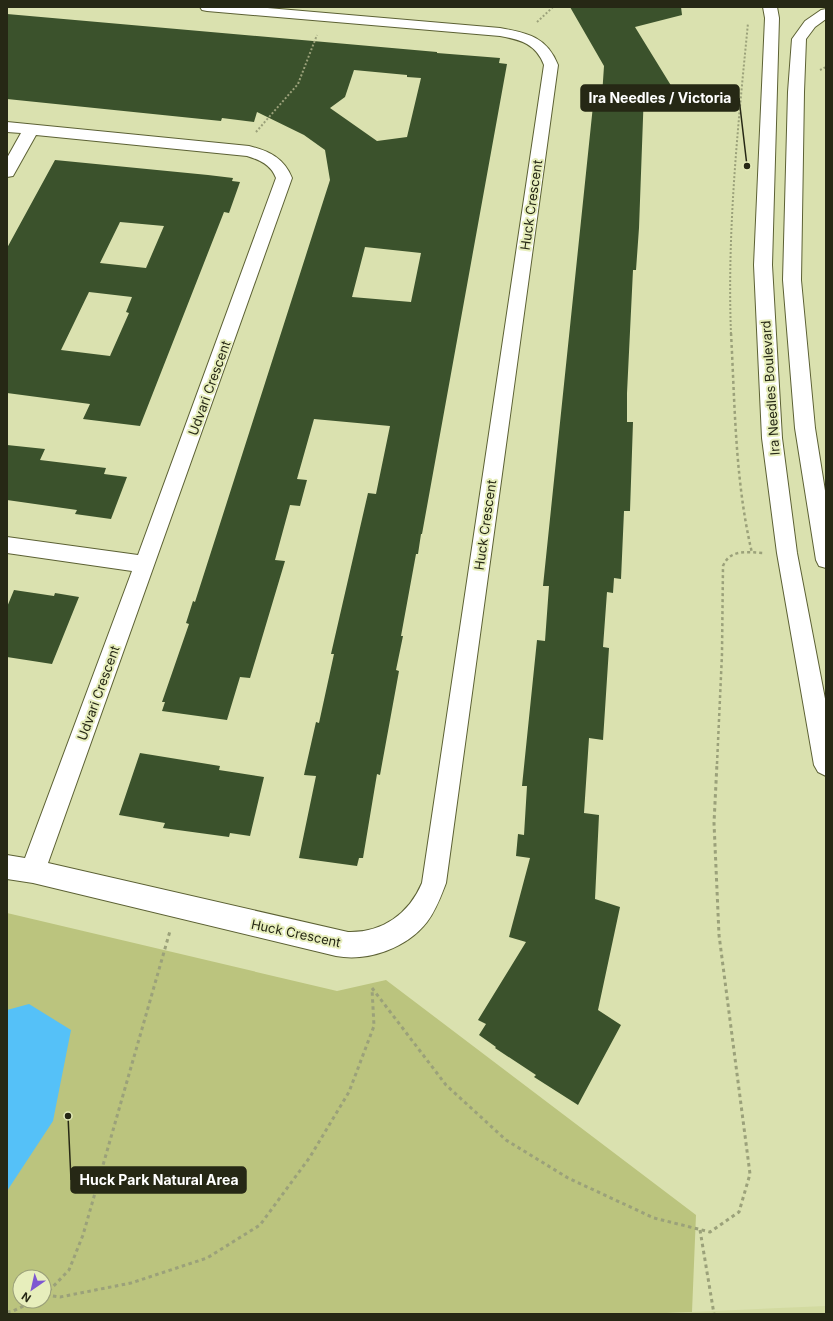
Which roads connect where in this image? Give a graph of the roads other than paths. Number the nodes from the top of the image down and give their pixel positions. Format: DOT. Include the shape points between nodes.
graph roads {
  1 [pos="207,7"];
  2 [pos="770,7"];
  3 [pos="810,7"];
  4 [pos="826,8"];
  5 [pos="826,13"];
  6 [pos="7,127"];
  7 [pos="31,130"];
  8 [pos="7,172"];
  9 [pos="7,545"];
  10 [pos="826,560"];
  11 [pos="145,564"];
  12 [pos="826,765"];
  13 [pos="7,867"];
  14 [pos="33,871"];
  1 -- 14 [label="street, Huck Crescent" via="500,32 526,38 536,43 549,56 551,65 434,883 423,906 407,924 388,937 372,943 351,945 326,942"];
  2 -- 12 [label="street, Ira Needles Boulevard" via="772,18 762,265 772,438 787,553"];
  3 -- 4 [label="street"];
  5 -- 10 [label="street" via="810,24 799,39 792,280 805,428"];
  6 -- 7 [label="street, Udvari Crescent"];
  7 -- 8 [label="street"];
  7 -- 11 [label="street, Udvari Crescent" via="249,151 274,161 282,169 284,178 280,191"];
  9 -- 11 [label="street"];
  11 -- 14 [label="street, Udvari Crescent"];
  13 -- 14 [label="street, Huck Crescent"];
}
